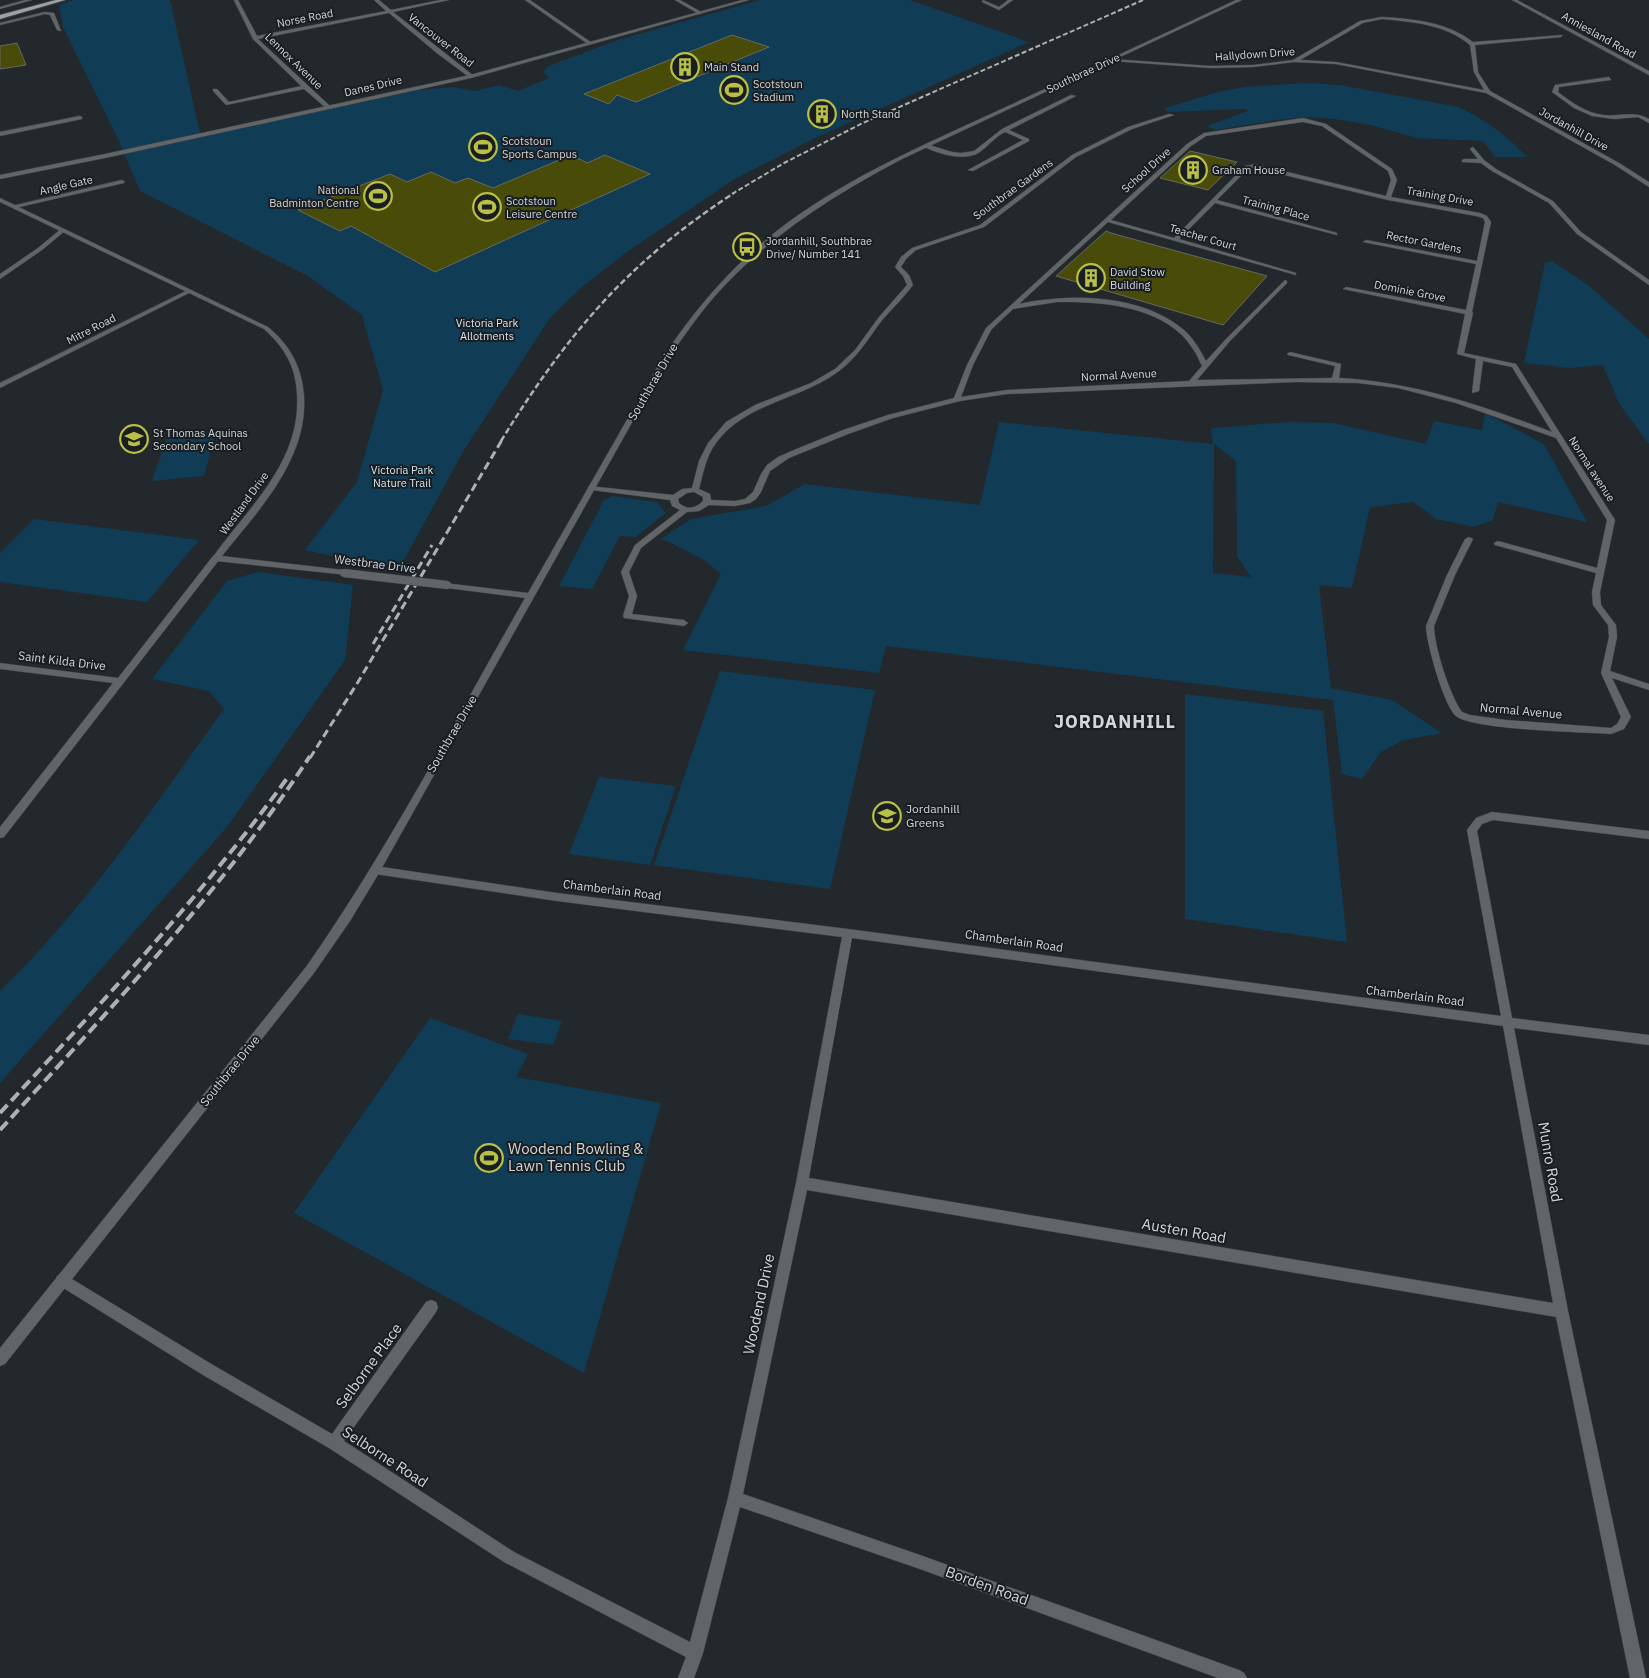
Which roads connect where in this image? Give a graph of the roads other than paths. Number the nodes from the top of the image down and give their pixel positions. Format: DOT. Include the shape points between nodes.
graph roads {
  1 [pos="30,0"];
  2 [pos="46,0"];
  3 [pos="62,0"];
  4 [pos="236,0"];
  5 [pos="376,0"];
  6 [pos="447,0"];
  7 [pos="526,0"];
  8 [pos="677,0"];
  9 [pos="746,0"];
  10 [pos="983,0"];
  11 [pos="1011,0"];
  12 [pos="1240,0"];
  13 [pos="1514,0"];
  14 [pos="1527,0"];
  15 [pos="0,8"];
  16 [pos="389,11"];
  17 [pos="0,12"];
  18 [pos="701,13"];
  19 [pos="0,17"];
  20 [pos="0,24"];
  21 [pos="59,30"];
  22 [pos="1561,36"];
  23 [pos="255,38"];
  24 [pos="590,43"];
  25 [pos="1472,44"];
  26 [pos="1112,60"];
  27 [pos="1294,61"];
  28 [pos="1649,66"];
  29 [pos="1649,73"];
  30 [pos="471,76"];
  31 [pos="1609,80"];
  32 [pos="305,87"];
  33 [pos="215,90"];
  34 [pos="1488,92"];
  35 [pos="1073,96"];
  36 [pos="328,107"];
  37 [pos="1171,115"];
  38 [pos="80,118"];
  39 [pos="1649,121"];
  40 [pos="1004,130"];
  41 [pos="0,134"];
  42 [pos="926,146"];
  43 [pos="1473,149"];
  44 [pos="1464,161"];
  45 [pos="1482,161"];
  46 [pos="970,170"];
  47 [pos="0,177"];
  48 [pos="122,182"];
  49 [pos="1649,185"];
  50 [pos="1388,198"];
  51 [pos="0,200"];
  52 [pos="1213,201"];
  53 [pos="15,206"];
  54 [pos="1106,220"];
  55 [pos="63,230"];
  56 [pos="1335,234"];
  57 [pos="1175,240"];
  58 [pos="1366,242"];
  59 [pos="1478,263"];
  60 [pos="1294,274"];
  61 [pos="0,277"];
  62 [pos="1285,282"];
  63 [pos="1649,283"];
  64 [pos="1346,289"];
  65 [pos="190,291"];
  66 [pos="1010,308"];
  67 [pos="1470,313"];
  68 [pos="1290,354"];
  69 [pos="1480,358"];
  70 [pos="1205,366"];
  71 [pos="1335,381"];
  72 [pos="1192,383"];
  73 [pos="0,386"];
  74 [pos="1475,391"];
  75 [pos="957,399"];
  76 [pos="1557,436"];
  77 [pos="592,488"];
  78 [pos="696,490"];
  79 [pos="674,498"];
  80 [pos="708,502"];
  81 [pos="685,510"];
  82 [pos="1470,539"];
  83 [pos="1498,543"];
  84 [pos="216,558"];
  85 [pos="1600,572"];
  86 [pos="531,596"];
  87 [pos="684,623"];
  88 [pos="0,666"];
  89 [pos="1606,673"];
  90 [pos="120,682"];
  91 [pos="1649,687"];
  92 [pos="0,834"];
  93 [pos="1649,835"];
  94 [pos="375,870"];
  95 [pos="848,933"];
  96 [pos="1508,1021"];
  97 [pos="1649,1040"];
  98 [pos="802,1182"];
  99 [pos="62,1280"];
  100 [pos="431,1307"];
  101 [pos="1561,1311"];
  102 [pos="0,1359"];
  103 [pos="334,1443"];
  104 [pos="735,1498"];
  105 [pos="695,1653"];
  106 [pos="686,1678"];
  107 [pos="1239,1678"];
  108 [pos="1638,1678"];
  1 -- 15 [label="street"];
  2 -- 17 [label="main road"];
  3 -- 19 [label="main road"];
  4 -- 23 [label="street, Lennox Avenue"];
  5 -- 16 [label="street, Vancouver Road"];
  6 -- 16 [label="street, Norse Road"];
  7 -- 24 [label="street"];
  8 -- 18 [label="street"];
  9 -- 18 [label="street, Danes Drive"];
  10 -- 11 [label="street" via="999,9"];
  12 -- 26 [label="street, Southbrae Drive"];
  13 -- 29 [label="street, Anniesland Road"];
  14 -- 28 [label="street, Anniesland Road"];
  16 -- 23 [label="street, Norse Road"];
  16 -- 30 [label="street, Vancouver Road"];
  18 -- 24 [label="street, Danes Drive"];
  20 -- 21 [label="street" via="45,13 52,14"];
  22 -- 25 [label="street"];
  23 -- 32 [label="street, Lennox Avenue"];
  24 -- 30 [label="street, Danes Drive"];
  25 -- 27 [label="street" via="1446,28 1382,18 1362,22"];
  25 -- 34 [label="street" via="1476,72"];
  26 -- 27 [label="street, Hallydown Drive" via="1210,67"];
  26 -- 42 [label="street, Southbrae Drive"];
  27 -- 34 [label="street, Hallydown Drive" via="1345,65"];
  30 -- 36 [label="street, Danes Drive"];
  31 -- 39 [label="street" via="1557,86 1555,92 1584,112 1610,118 1640,115"];
  32 -- 33 [label="street" via="228,104"];
  32 -- 36 [label="street, Lennox Avenue"];
  34 -- 49 [label="street, Jordanhill Drive"];
  35 -- 40 [label="street, Southbrae Drive"];
  36 -- 47 [label="street, Danes Drive"];
  37 -- 78 [label="street, Southbrae Gardens" via="1130,128 1074,156 982,226 928,242 909,253 898,266 910,286 857,351 837,370 813,384 758,407 729,424 712,443 703,461"];
  38 -- 41 [label="street"];
  40 -- 42 [label="street, Southbrae Drive" via="969,154 951,154"];
  40 -- 46 [label="street" via="1027,140"];
  42 -- 77 [label="street, Southbrae Drive" via="868,174 814,206 732,272 675,343"];
  43 -- 45 [label="street"];
  44 -- 45 [label="street"];
  45 -- 63 [label="street" via="1552,202 1579,233"];
  48 -- 53 [label="street, Angle Gate"];
  50 -- 52 [label="street, Training Drive" via="1255,166 1247,167"];
  50 -- 54 [label="street, School Drive" via="1395,180 1390,170 1324,125 1303,120 1204,135"];
  50 -- 59 [label="street, Training Drive" via="1485,217 1488,222"];
  51 -- 53 [label="street, Westland Drive"];
  52 -- 56 [label="street, Training Place"];
  52 -- 57 [label="street, Training Drive"];
  53 -- 55 [label="street, Westland Drive"];
  54 -- 57 [label="street, Teacher Court"];
  54 -- 66 [label="street, School Drive"];
  55 -- 61 [label="street"];
  55 -- 65 [label="street, Westland Drive"];
  57 -- 60 [label="street, Teacher Court"];
  58 -- 59 [label="street, Rector Gardens"];
  59 -- 67 [label="street, Training Drive"];
  62 -- 70 [label="street"];
  64 -- 67 [label="street, Dominie Grove"];
  65 -- 73 [label="street, Mitre Road"];
  65 -- 84 [label="street, Westland Drive" via="266,328 280,339 296,366 302,394 300,423 289,456 273,484"];
  66 -- 70 [label="street" via="1063,300 1112,304 1144,311 1189,337"];
  66 -- 75 [label="street, School Drive" via="988,329"];
  67 -- 69 [label="street, Training Drive" via="1460,354"];
  68 -- 71 [label="street" via="1339,365"];
  69 -- 74 [label="street"];
  69 -- 76 [label="street, Training Drive" via="1514,366"];
  70 -- 72 [label="street"];
  71 -- 72 [label="street, Normal Avenue"];
  71 -- 76 [label="street, Normal Avenue" via="1397,386 1442,397"];
  72 -- 75 [label="street, Normal Avenue" via="1007,392"];
  75 -- 80 [label="street, Normal Avenue" via="855,428 782,459 768,468 756,493 747,501 733,504"];
  76 -- 85 [label="street, Normal avenue" via="1611,520"];
  77 -- 79 [label="street"];
  77 -- 86 [label="street, Southbrae Drive"];
  78 -- 79 [label="street" via="685,491"];
  78 -- 80 [label="street" via="707,496"];
  79 -- 81 [label="street" via="675,504"];
  80 -- 81 [label="street" via="696,509"];
  81 -- 87 [label="street" via="638,547 624,572 633,596 627,616"];
  82 -- 89 [label="street, Normal Avenue" via="1430,626 1452,704 1460,714 1484,722 1619,729 1626,717"];
  83 -- 85 [label="street"];
  84 -- 86 [label="street, Westbrae Drive, bridge"];
  84 -- 90 [label="street, Westland Drive"];
  85 -- 89 [label="street, Normal avenue" via="1597,605 1612,625 1613,637"];
  86 -- 94 [label="street, Southbrae Drive"];
  88 -- 90 [label="street, Saint Kilda Drive"];
  89 -- 91 [label="street"];
  90 -- 92 [label="street, Westland Drive"];
  93 -- 96 [label="street, Munro Road" via="1492,816 1479,821 1472,830"];
  94 -- 95 [label="street, Chamberlain Road" via="557,897"];
  94 -- 99 [label="street, Southbrae Drive" via="310,970"];
  95 -- 96 [label="street, Chamberlain Road"];
  95 -- 98 [label="street, Woodend Drive"];
  96 -- 97 [label="street, Chamberlain Road"];
  96 -- 101 [label="street, Munro Road"];
  98 -- 101 [label="street, Austen Road"];
  98 -- 104 [label="street, Woodend Drive"];
  99 -- 102 [label="street, Southbrae Drive"];
  99 -- 103 [label="street, Selborne Road"];
  100 -- 103 [label="street, Selborne Place"];
  101 -- 108 [label="street, Munro Road"];
  103 -- 105 [label="street, Selborne Road" via="516,1560"];
  104 -- 105 [label="street, Woodend Drive"];
  104 -- 107 [label="street, Borden Road"];
  105 -- 106 [label="street, Woodend Drive"];
}
